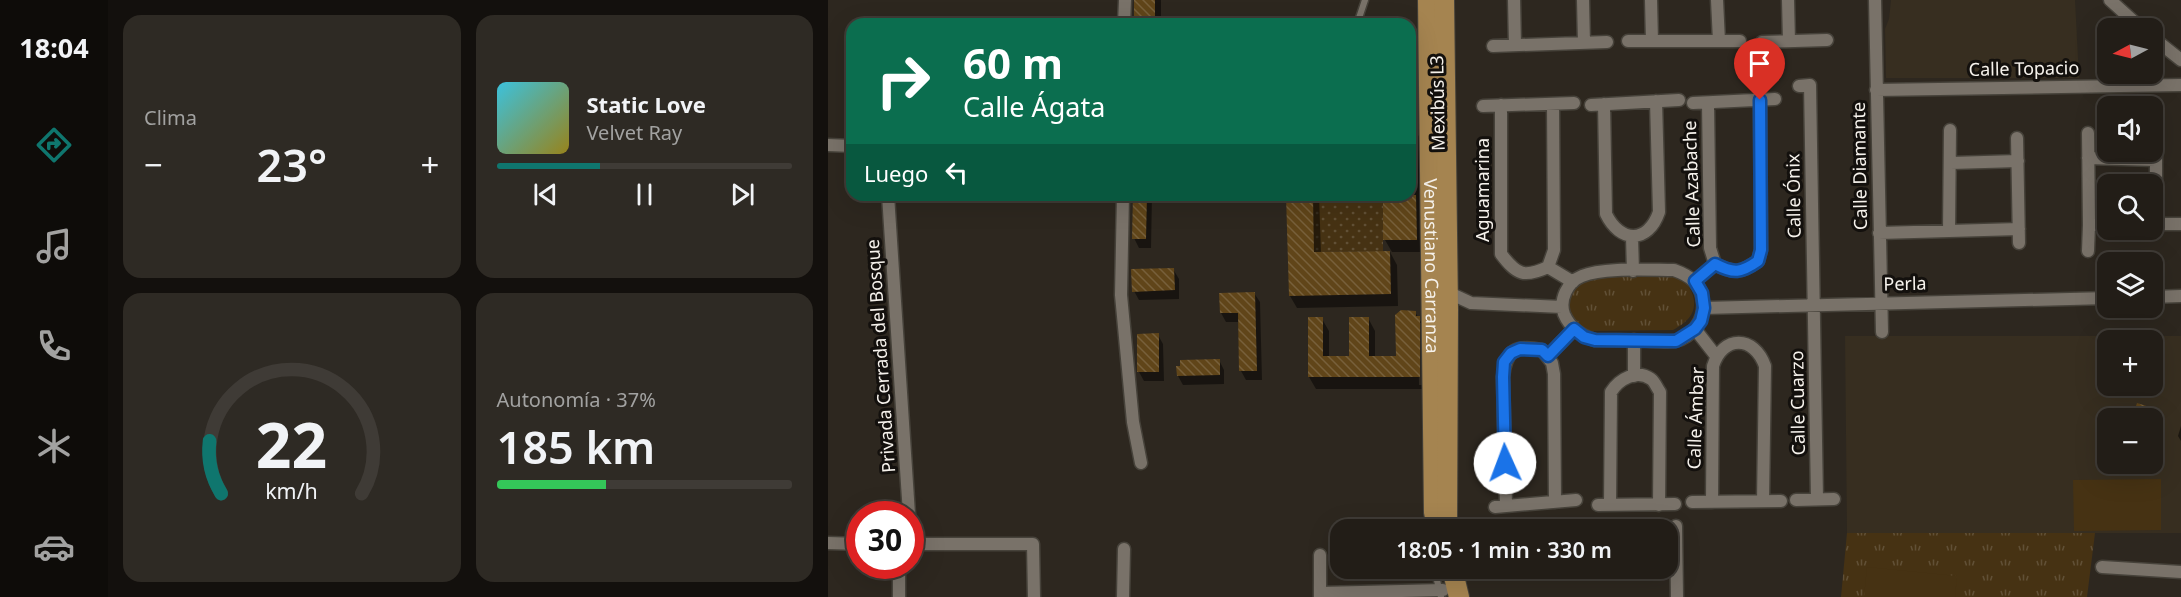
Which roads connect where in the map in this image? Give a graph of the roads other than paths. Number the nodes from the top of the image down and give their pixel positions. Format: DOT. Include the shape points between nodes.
graph roads {
  1 [pos="1125,0"];
  2 [pos="1365,0"];
  3 [pos="1423,0"];
  4 [pos="1428,0"];
  5 [pos="1443,0"];
  6 [pos="1451,0"];
  7 [pos="1514,0"];
  8 [pos="1583,0"];
  9 [pos="1651,0"];
  10 [pos="1717,0"];
  11 [pos="1788,0"];
  12 [pos="1875,0"];
  13 [pos="2110,0"];
  14 [pos="1124,18"];
  15 [pos="1359,18"];
  16 [pos="2130,18"];
  17 [pos="1827,40"];
  18 [pos="1652,41"];
  19 [pos="1719,41"];
  20 [pos="1740,41"];
  21 [pos="1789,41"];
  22 [pos="1607,42"];
  23 [pos="1628,42"];
  24 [pos="1762,42"];
  25 [pos="1584,43"];
  26 [pos="1515,45"];
  27 [pos="1492,46"];
  28 [pos="2163,46"];
  29 [pos="2181,60"];
  30 [pos="2178,82"];
  31 [pos="1805,86"];
  32 [pos="1876,90"];
  33 [pos="1776,99"];
  34 [pos="1679,100"];
  35 [pos="1760,100"];
  36 [pos="1656,101"];
  37 [pos="1574,103"];
  38 [pos="1693,103"];
  39 [pos="1708,103"];
  40 [pos="1553,104"];
  41 [pos="1604,104"];
  42 [pos="1501,105"];
  43 [pos="1591,105"];
  44 [pos="1483,106"];
  45 [pos="1950,130"];
  46 [pos="2088,134"];
  47 [pos="2017,138"];
  48 [pos="828,146"];
  49 [pos="846,146"];
  50 [pos="2088,158"];
  51 [pos="2097,158"];
  52 [pos="2018,160"];
  53 [pos="1951,164"];
  54 [pos="888,201"];
  55 [pos="1123,201"];
  56 [pos="1455,207"];
  57 [pos="2163,224"];
  58 [pos="2181,224"];
  59 [pos="2090,225"];
  60 [pos="2097,225"];
  61 [pos="2019,229"];
  62 [pos="1949,231"];
  63 [pos="1879,233"];
  64 [pos="1632,237"];
  65 [pos="2019,243"];
  66 [pos="2088,251"];
  67 [pos="1715,264"];
  68 [pos="1548,267"];
  69 [pos="1633,271"];
  70 [pos="1695,281"];
  71 [pos="1573,282"];
  72 [pos="2181,296"];
  73 [pos="2163,297"];
  74 [pos="2097,298"];
  75 [pos="1447,300"];
  76 [pos="1471,303"];
  77 [pos="1880,303"];
  78 [pos="1815,305"];
  79 [pos="1562,307"];
  80 [pos="1704,308"];
  81 [pos="1574,329"];
  82 [pos="1695,329"];
  83 [pos="1882,332"];
  84 [pos="1634,340"];
  85 [pos="1548,356"];
  86 [pos="1716,356"];
  87 [pos="1634,376"];
  88 [pos="1141,463"];
  89 [pos="1834,499"];
  90 [pos="1576,500"];
  91 [pos="1796,500"];
  92 [pos="1817,500"];
  93 [pos="908,501"];
  94 [pos="1763,501"];
  95 [pos="1781,501"];
  96 [pos="1555,502"];
  97 [pos="1692,502"];
  98 [pos="1712,502"];
  99 [pos="1675,504"];
  100 [pos="1659,505"];
  101 [pos="1438,519"];
  102 [pos="1438,519"];
  103 [pos="828,543"];
  104 [pos="846,544"];
  105 [pos="924,544"];
  106 [pos="1124,549"];
  107 [pos="1320,555"];
  108 [pos="2102,567"];
  109 [pos="2181,572"];
  110 [pos="899,579"];
  111 [pos="1440,579"];
  112 [pos="1449,579"];
  113 [pos="1677,579"];
  114 [pos="1445,594"];
  115 [pos="1320,595"];
  116 [pos="899,597"];
  117 [pos="1034,597"];
  118 [pos="1123,597"];
  119 [pos="1677,597"];
  1 -- 14 [label="street"];
  2 -- 15 [label="lane"];
  3 -- 101 [label="lane, Mexibús L3"];
  4 -- 75 [label="main road, Venustiano Carranza"];
  5 -- 75 [label="main road, Venustiano Carranza"];
  6 -- 56 [label="lane, Mexibús L3"];
  7 -- 26 [label="street"];
  8 -- 25 [label="street"];
  9 -- 18 [label="street"];
  10 -- 19 [label="street"];
  11 -- 21 [label="street"];
  12 -- 32 [label="street, Calle Diamante"];
  13 -- 16 [label="street"];
  17 -- 21 [label="street"];
  18 -- 19 [label="street"];
  18 -- 23 [label="street"];
  19 -- 20 [label="street"];
  21 -- 24 [label="street"];
  22 -- 25 [label="street"];
  25 -- 26 [label="street"];
  26 -- 27 [label="street"];
  28 -- 29 [label="street"];
  30 -- 32 [label="street, Calle Topacio"];
  31 -- 78 [label="street, Calle Ónix"];
  32 -- 63 [label="street, Calle Diamante"];
  33 -- 35 [label="street"];
  34 -- 36 [label="street"];
  35 -- 39 [label="street"];
  35 -- 67 [label="street, Calle Azabache" via="1758,261 1743,271"];
  36 -- 41 [label="street"];
  36 -- 64 [label="street" via="1659,212 1647,233"];
  37 -- 40 [label="street"];
  38 -- 39 [label="street"];
  39 -- 67 [label="street, Calle Azabache" via="1710,248"];
  40 -- 42 [label="street"];
  40 -- 68 [label="street" via="1554,250"];
  41 -- 43 [label="street"];
  41 -- 64 [label="street" via="1606,214 1612,226"];
  42 -- 44 [label="street"];
  42 -- 68 [label="street, Aguamarina" via="1501,254 1516,271 1529,274"];
  45 -- 53 [label="street"];
  46 -- 50 [label="street"];
  47 -- 52 [label="street"];
  48 -- 49 [label="street"];
  50 -- 51 [label="street"];
  50 -- 59 [label="street"];
  52 -- 53 [label="street"];
  52 -- 61 [label="street"];
  53 -- 62 [label="street"];
  54 -- 93 [label="street, Privada Cerrada del Bosque"];
  55 -- 88 [label="street" via="1121,295 1133,422"];
  57 -- 58 [label="street"];
  59 -- 60 [label="street"];
  59 -- 66 [label="street"];
  61 -- 62 [label="street"];
  61 -- 65 [label="street"];
  62 -- 63 [label="street"];
  63 -- 77 [label="street, Calle Diamante"];
  64 -- 69 [label="street"];
  67 -- 70 [label="street, Calle Azabache"];
  68 -- 71 [label="street"];
  69 -- 70 [label="street" via="1674,270"];
  69 -- 71 [label="street" via="1593,272"];
  70 -- 80 [label="street"];
  71 -- 79 [label="street" via="1564,294"];
  72 -- 73 [label="street"];
  74 -- 77 [label="street, Perla"];
  75 -- 76 [label="street"];
  75 -- 76 [label="street"];
  75 -- 102 [label="main road, Venustiano Carranza"];
  76 -- 79 [label="street"];
  77 -- 78 [label="street, Perla"];
  77 -- 83 [label="street, Calle Diamante"];
  78 -- 80 [label="street, Perla"];
  78 -- 92 [label="street, Calle Cuarzo"];
  79 -- 81 [label="street"];
  80 -- 82 [label="street"];
  81 -- 84 [label="street" via="1595,340"];
  81 -- 85 [label="street"];
  82 -- 84 [label="street" via="1676,341"];
  82 -- 86 [label="street"];
  84 -- 87 [label="street"];
  85 -- 96 [label="street" via="1554,374"];
  85 -- 96 [label="street" via="1542,350 1520,349 1504,362 1501,506"];
  86 -- 94 [label="street, Calle Ámbar" via="1730,344 1742,343 1754,346 1765,366"];
  86 -- 98 [label="street, Calle Ámbar"];
  87 -- 100 [label="street" via="1653,380 1660,392"];
  87 -- 100 [label="street" via="1616,383 1611,392 1604,505"];
  89 -- 92 [label="street"];
  90 -- 96 [label="street"];
  91 -- 92 [label="street"];
  94 -- 95 [label="street"];
  94 -- 98 [label="street"];
  97 -- 98 [label="street"];
  99 -- 100 [label="street"];
  103 -- 104 [label="street"];
  105 -- 117 [label="street" via="1033,544"];
  106 -- 118 [label="street"];
  107 -- 115 [label="street"];
  108 -- 109 [label="street"];
  110 -- 116 [label="street"];
  111 -- 114 [label="main road"];
  112 -- 114 [label="main road"];
  113 -- 119 [label="street"];
  114 -- 115 [label="street"];
}
